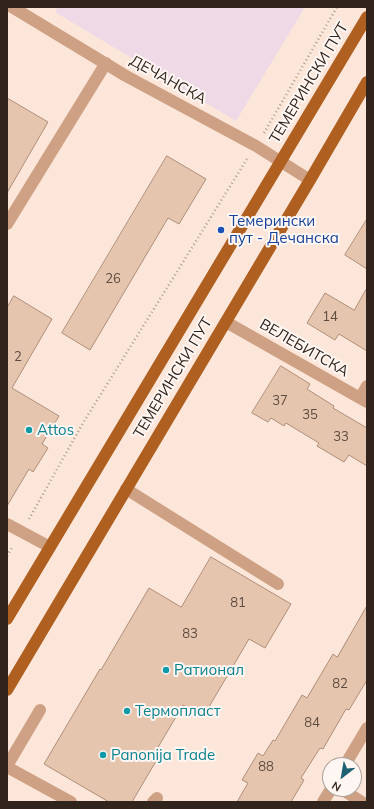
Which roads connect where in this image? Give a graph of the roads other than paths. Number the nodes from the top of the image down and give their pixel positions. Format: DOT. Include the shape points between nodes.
graph roads {
  1 [pos="12,7"];
  2 [pos="367,17"];
  3 [pos="106,63"];
  4 [pos="367,82"];
  5 [pos="281,162"];
  6 [pos="310,180"];
  7 [pos="7,224"];
  8 [pos="226,322"];
  9 [pos="367,386"];
  10 [pos="364,400"];
  11 [pos="126,489"];
  12 [pos="7,524"];
  13 [pos="50,547"];
  14 [pos="278,584"];
  15 [pos="7,619"];
  16 [pos="7,690"];
  17 [pos="40,710"];
  18 [pos="367,728"];
  19 [pos="350,757"];
  20 [pos="7,766"];
  21 [pos="71,802"];
  1 -- 3 [label="street, ДЕЧАНСКА"];
  2 -- 5 [label="main road, ТЕМЕРИНСКИ ПУТ"];
  3 -- 5 [label="street, ДЕЧАНСКА"];
  3 -- 7 [label="street"];
  4 -- 6 [label="main road, ТЕМЕРИНСКИ ПУТ"];
  5 -- 6 [label="street, ДЕЧАНСКА"];
  5 -- 13 [label="main road, ТЕМЕРИНСКИ ПУТ"];
  6 -- 8 [label="main road, ТЕМЕРИНСКИ ПУТ"];
  8 -- 10 [label="street, ВЕЛЕБИТСКА"];
  8 -- 11 [label="main road, ТЕМЕРИНСКИ ПУТ"];
  9 -- 10 [label="street"];
  11 -- 14 [label="street"];
  11 -- 16 [label="main road, ТЕМЕРИНСКИ ПУТ"];
  12 -- 13 [label="street"];
  13 -- 15 [label="main road, ТЕМЕРИНСКИ ПУТ"];
  17 -- 20 [label="street"];
  18 -- 19 [label="street"];
  20 -- 21 [label="street"];
}
